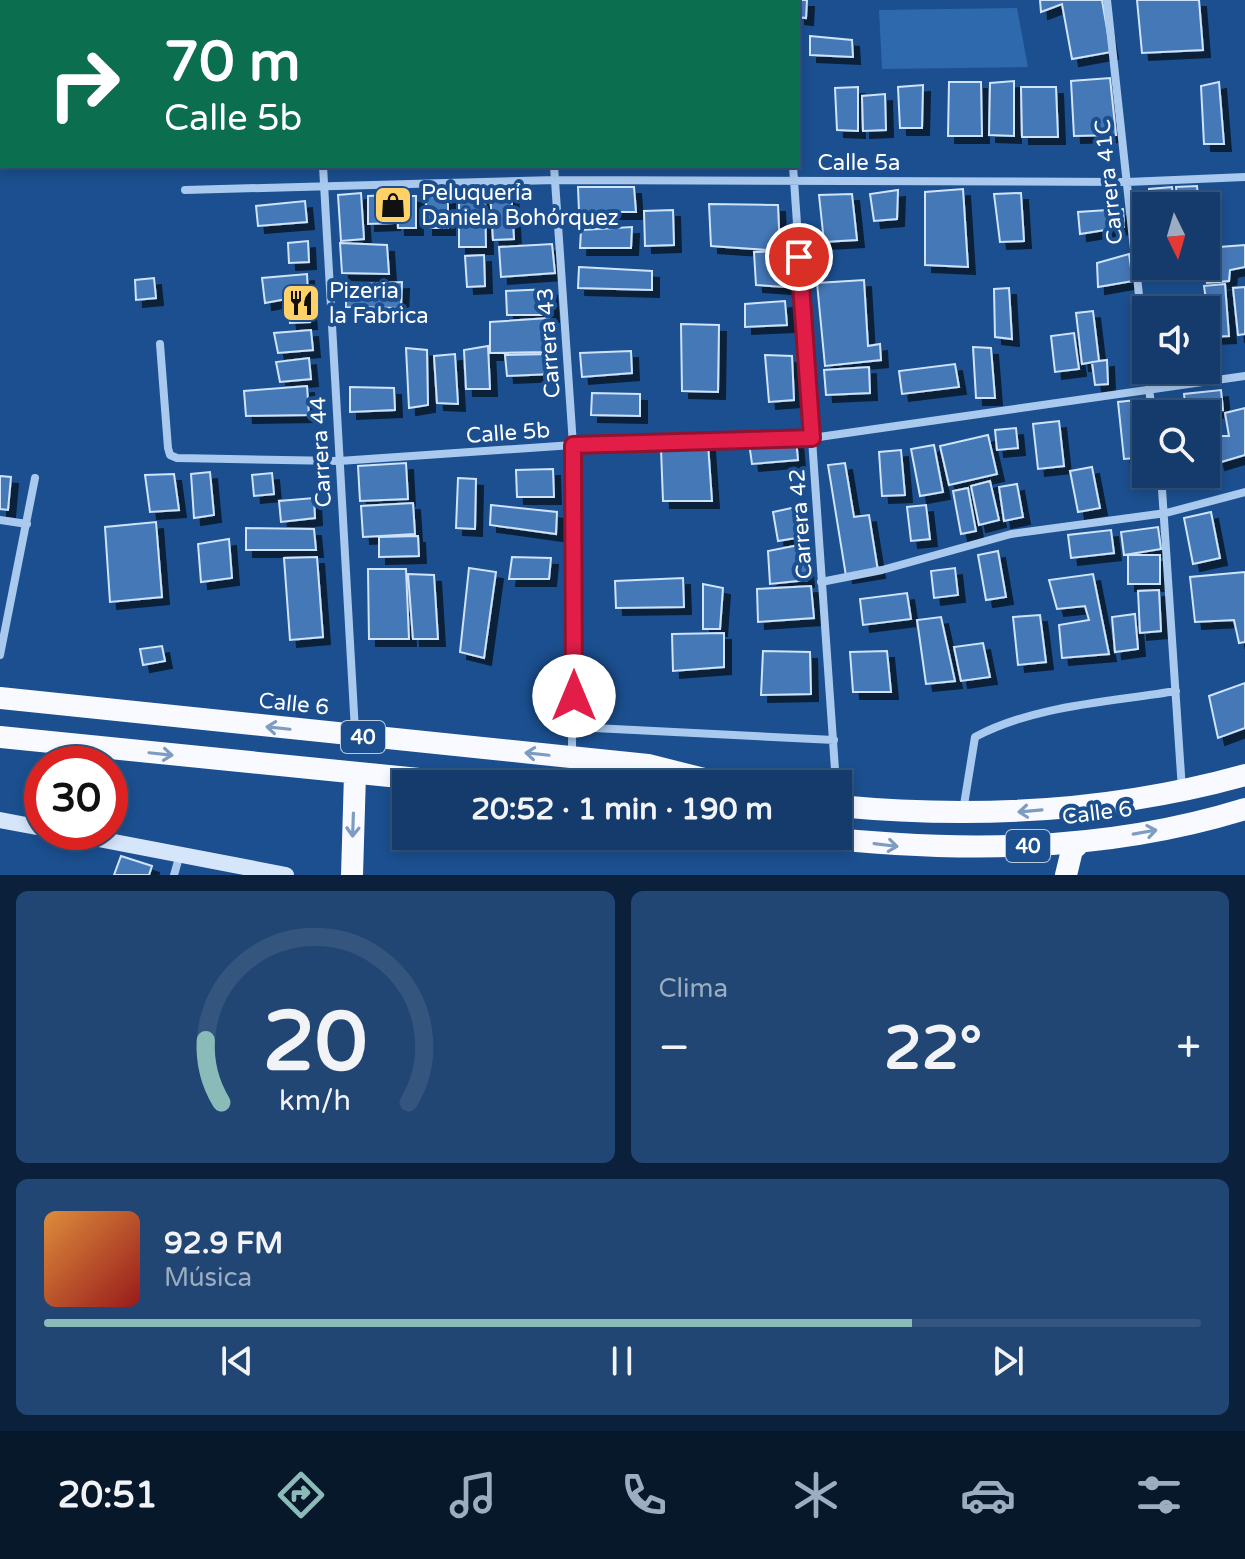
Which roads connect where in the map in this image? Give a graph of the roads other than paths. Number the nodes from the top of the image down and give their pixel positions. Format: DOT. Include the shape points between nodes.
graph roads {
  1 [pos="1107,0"];
  2 [pos="323,168"];
  3 [pos="554,168"];
  4 [pos="793,168"];
  5 [pos="1245,177"];
  6 [pos="793,179"];
  7 [pos="556,180"];
  8 [pos="1127,182"];
  9 [pos="324,186"];
  10 [pos="185,190"];
  11 [pos="1139,296"];
  12 [pos="160,344"];
  13 [pos="1245,376"];
  14 [pos="1148,384"];
  15 [pos="1149,392"];
  16 [pos="1150,400"];
  17 [pos="812,438"];
  18 [pos="573,445"];
  19 [pos="339,461"];
  20 [pos="35,478"];
  21 [pos="1163,488"];
  22 [pos="1245,492"];
  23 [pos="1166,513"];
  24 [pos="0,520"];
  25 [pos="27,524"];
  26 [pos="821,582"];
  27 [pos="0,655"];
  28 [pos="1176,691"];
  29 [pos="0,698"];
  30 [pos="574,727"];
  31 [pos="355,736"];
  32 [pos="0,737"];
  33 [pos="834,740"];
  34 [pos="572,757"];
  35 [pos="668,770"];
  36 [pos="835,770"];
  37 [pos="355,774"];
  38 [pos="1245,775"];
  39 [pos="392,777"];
  40 [pos="1182,791"];
  41 [pos="852,807"];
  42 [pos="1245,809"];
  43 [pos="963,812"];
  44 [pos="0,820"];
  45 [pos="24,825"];
  46 [pos="852,841"];
  47 [pos="1081,842"];
  48 [pos="128,844"];
  49 [pos="180,854"];
  50 [pos="174,875"];
  51 [pos="286,875"];
  52 [pos="352,875"];
  53 [pos="1066,875"];
  1 -- 8 [label="street, Carrera 41C"];
  2 -- 9 [label="street, Carrera 44"];
  3 -- 7 [label="street, Carrera 43"];
  4 -- 6 [label="street, Carrera 42"];
  5 -- 8 [label="street, Calle 5a"];
  6 -- 7 [label="street, Calle 5a"];
  6 -- 8 [label="street, Calle 5a"];
  6 -- 17 [label="street, Carrera 42"];
  7 -- 9 [label="street, Calle 5a"];
  7 -- 18 [label="street, Carrera 43"];
  8 -- 11 [label="street, Carrera 41C"];
  9 -- 10 [label="street, Calle 5a"];
  9 -- 19 [label="street, Carrera 44"];
  12 -- 19 [label="street, Calle 5b" via="170,455"];
  13 -- 15 [label="street, Calle 5b"];
  14 -- 15 [label="street"];
  15 -- 16 [label="street"];
  15 -- 17 [label="street, Calle 5b"];
  17 -- 18 [label="street, Calle 5b"];
  17 -- 26 [label="street, Carrera 42"];
  18 -- 19 [label="street, Calle 5b"];
  18 -- 30 [label="street, Carrera 43"];
  19 -- 31 [label="street, Carrera 44"];
  20 -- 25 [label="street"];
  21 -- 23 [label="street"];
  22 -- 23 [label="street"];
  23 -- 26 [label="street" via="1011,534"];
  23 -- 28 [label="street"];
  24 -- 25 [label="street"];
  25 -- 27 [label="street"];
  26 -- 33 [label="street, Carrera 42"];
  28 -- 40 [label="street"];
  28 -- 43 [label="street" via="1042,713 1001,723 975,737"];
  31 -- 29 [label="highway, Calle 6 / 40, one-way"];
  30 -- 33 [label="street"];
  30 -- 34 [label="street, Carrera 43"];
  34 -- 31 [label="highway, Calle 6 / 40, one-way"];
  32 -- 37 [label="highway, 40, one-way"];
  33 -- 36 [label="street, Carrera 42"];
  34 -- 35 [label="highway, Calle 6 / 40"];
  37 -- 39 [label="highway, 40"];
  37 -- 52 [label="highway, one-way"];
  38 -- 40 [label="highway, Calle 6 / 40"];
  40 -- 43 [label="highway, Calle 6 / 40, one-way" via="1113,803"];
  41 -- 43 [label="highway, Calle 6 / 40"];
  47 -- 42 [label="highway, Calle 6 / 40, one-way"];
  44 -- 45 [label="main road"];
  46 -- 47 [label="highway, Calle 6 / 40, one-way" via="993,848"];
  47 -- 53 [label="highway" via="1072,850"];
  48 -- 49 [label="main road"];
  49 -- 50 [label="street"];
  49 -- 51 [label="main road"];
}
